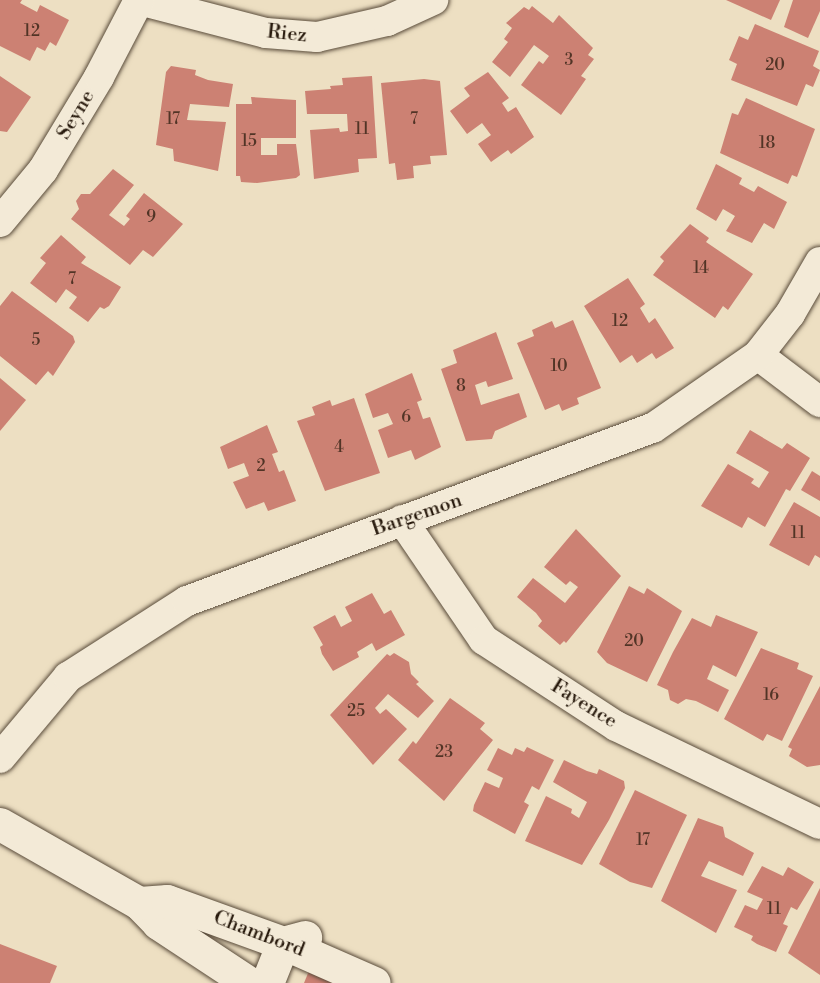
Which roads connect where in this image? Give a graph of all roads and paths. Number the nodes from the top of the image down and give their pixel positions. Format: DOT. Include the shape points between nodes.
graph roads {
  1 [pos="139,0"];
  2 [pos="433,0"];
  3 [pos="0,222"];
  4 [pos="820,262"];
  5 [pos="758,355"];
  6 [pos="820,402"];
  7 [pos="402,520"];
  8 [pos="0,758"];
  9 [pos="0,824"];
  10 [pos="820,824"];
  11 [pos="139,903"];
  12 [pos="283,943"];
  13 [pos="249,983"];
  14 [pos="267,983"];
  15 [pos="374,983"];
  16 [pos="391,983"];
  1 -- 2 [label="street, Riez" via="266,33 317,37 387,21"];
  1 -- 3 [label="street, Seyne" via="43,170"];
  4 -- 5 [label="street, Bargemon" via="790,314"];
  5 -- 6 [label="street"];
  5 -- 7 [label="street, Bargemon" via="653,428"];
  7 -- 8 [label="street, Bargemon" via="187,601 68,677"];
  7 -- 10 [label="street, Fayence" via="484,640 616,726"];
  9 -- 11 [label="street, Chambord"];
  11 -- 12 [label="street, Chambord" via="168,901"];
  11 -- 13 [label="street, Chambord" via="158,923"];
  12 -- 14 [label="street"];
  12 -- 15 [label="street, Chambord"];
  12 -- 16 [label="street" via="314,935 385,967"];
}
